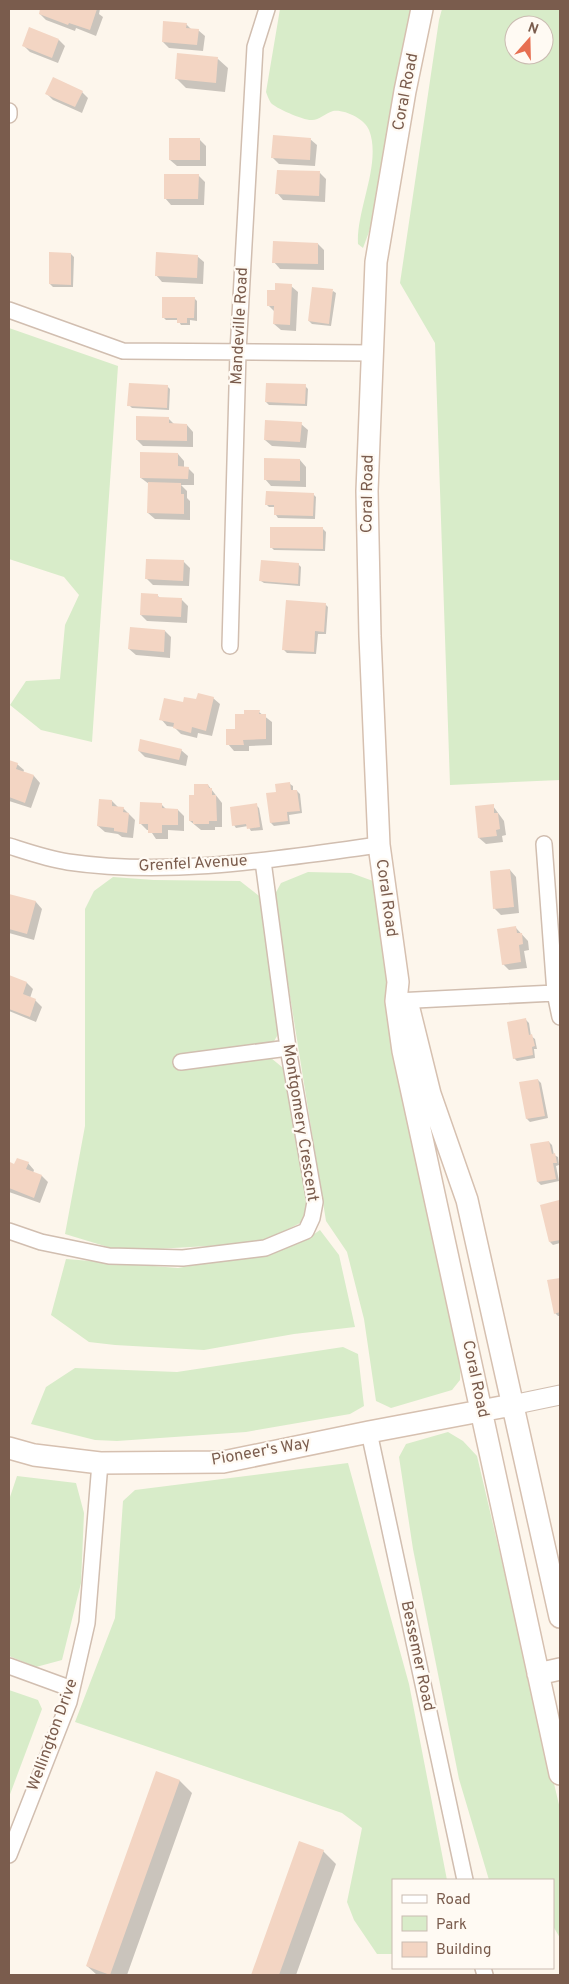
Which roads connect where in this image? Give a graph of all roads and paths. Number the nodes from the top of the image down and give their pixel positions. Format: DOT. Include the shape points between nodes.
graph roads {
  1 [pos="267,9"];
  2 [pos="422,9"];
  3 [pos="9,111"];
  4 [pos="9,115"];
  5 [pos="9,310"];
  6 [pos="238,352"];
  7 [pos="372,354"];
  8 [pos="230,646"];
  9 [pos="544,844"];
  10 [pos="379,845"];
  11 [pos="9,846"];
  12 [pos="263,861"];
  13 [pos="555,993"];
  14 [pos="401,994"];
  15 [pos="560,1018"];
  16 [pos="288,1048"];
  17 [pos="181,1062"];
  18 [pos="9,1231"];
  19 [pos="560,1395"];
  20 [pos="512,1406"];
  21 [pos="482,1411"];
  22 [pos="369,1432"];
  23 [pos="9,1448"];
  24 [pos="100,1463"];
  25 [pos="560,1617"];
  26 [pos="9,1666"];
  27 [pos="560,1668"];
  28 [pos="538,1674"];
  29 [pos="72,1689"];
  30 [pos="560,1774"];
  31 [pos="9,1855"];
  32 [pos="465,1879"];
  1 -- 6 [label="street, Mandeville Road" via="255,47"];
  2 -- 7 [label="main road, Coral Road" via="376,262"];
  3 -- 4 [label="street"];
  5 -- 6 [label="street" via="124,351"];
  6 -- 7 [label="street"];
  6 -- 8 [label="street, Mandeville Road"];
  7 -- 10 [label="main road, Coral Road" via="367,491"];
  9 -- 13 [label="street"];
  10 -- 12 [label="street, Grenfel Avenue"];
  10 -- 14 [label="main road, Coral Road"];
  11 -- 12 [label="street, Grenfel Avenue" via="66,862 142,868"];
  12 -- 16 [label="street, Montgomery Crescent"];
  13 -- 14 [label="street"];
  13 -- 15 [label="street"];
  14 -- 20 [label="main road, Coral Road" via="430,1094 467,1200"];
  14 -- 21 [label="main road, Coral Road" via="403,1051"];
  16 -- 17 [label="street"];
  16 -- 18 [label="street, Montgomery Crescent" via="314,1202 306,1231 266,1248 183,1258 109,1256 41,1242"];
  19 -- 20 [label="street"];
  20 -- 21 [label="main road, Pioneer's Way"];
  20 -- 25 [label="main road, Coral Road"];
  21 -- 22 [label="main road, Pioneer's Way"];
  21 -- 28 [label="main road, Coral Road"];
  22 -- 24 [label="main road, Pioneer's Way" via="223,1462"];
  22 -- 32 [label="street, Bessemer Road"];
  23 -- 24 [label="main road, Pioneer's Way" via="34,1455"];
  24 -- 29 [label="street, Wellington Drive" via="87,1623"];
  26 -- 29 [label="street"];
  27 -- 28 [label="main road"];
  28 -- 30 [label="main road, Coral Road"];
  29 -- 31 [label="street, Wellington Drive"];
}
